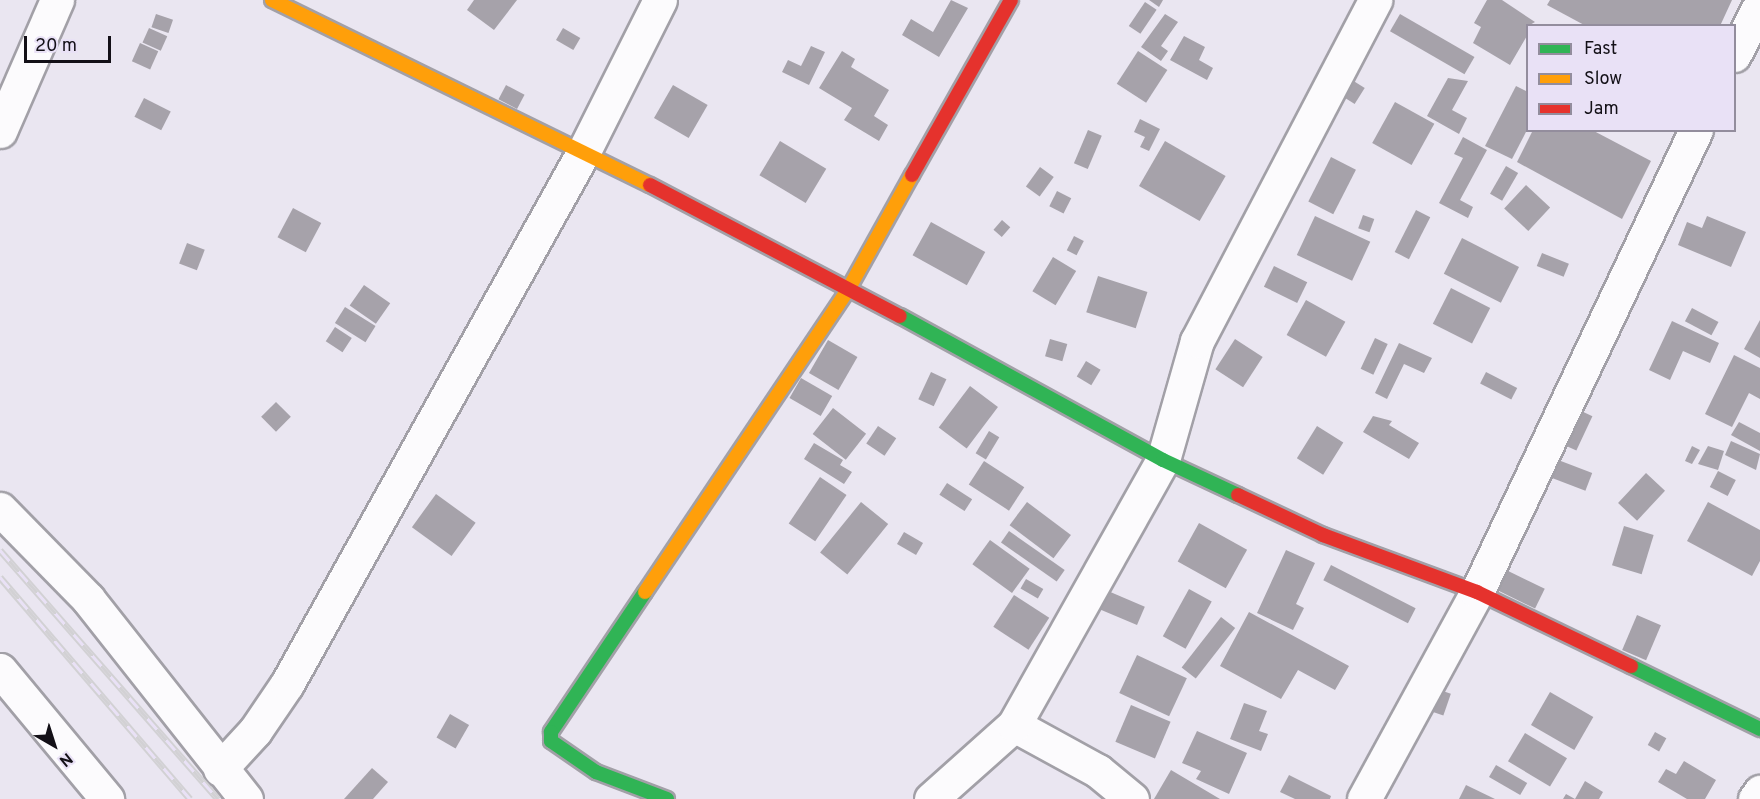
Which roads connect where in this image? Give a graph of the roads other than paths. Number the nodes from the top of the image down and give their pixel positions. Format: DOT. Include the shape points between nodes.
graph roads {
  1 [pos="57,0"];
  2 [pos="272,0"];
  3 [pos="660,0"];
  4 [pos="1011,0"];
  5 [pos="1375,0"];
  6 [pos="1760,5"];
  7 [pos="1736,51"];
  8 [pos="0,131"];
  9 [pos="1695,132"];
  10 [pos="584,151"];
  11 [pos="849,288"];
  12 [pos="1163,460"];
  13 [pos="0,509"];
  14 [pos="1477,592"];
  15 [pos="0,670"];
  16 [pos="1014,724"];
  17 [pos="1760,729"];
  18 [pos="220,770"];
  19 [pos="1760,792"];
  20 [pos="107,799"];
  21 [pos="246,799"];
  22 [pos="667,799"];
  23 [pos="931,799"];
  24 [pos="1132,799"];
  25 [pos="1364,799"];
  26 [pos="1755,799"];
  1 -- 8 [label="street"];
  2 -- 10 [label="street"];
  3 -- 10 [label="street"];
  4 -- 11 [label="street"];
  5 -- 12 [label="street" via="1197,341"];
  6 -- 7 [label="street"];
  9 -- 14 [label="street"];
  10 -- 11 [label="street"];
  10 -- 18 [label="street" via="287,684 255,731"];
  11 -- 12 [label="street"];
  11 -- 22 [label="street" via="550,732 551,741 563,752 596,772"];
  12 -- 14 [label="street" via="1323,535"];
  12 -- 16 [label="street"];
  13 -- 18 [label="street" via="88,599"];
  14 -- 17 [label="street"];
  14 -- 25 [label="street"];
  15 -- 20 [label="street"];
  16 -- 23 [label="street"];
  16 -- 24 [label="street" via="1098,771"];
  18 -- 21 [label="street"];
  19 -- 26 [label="street"];
}
